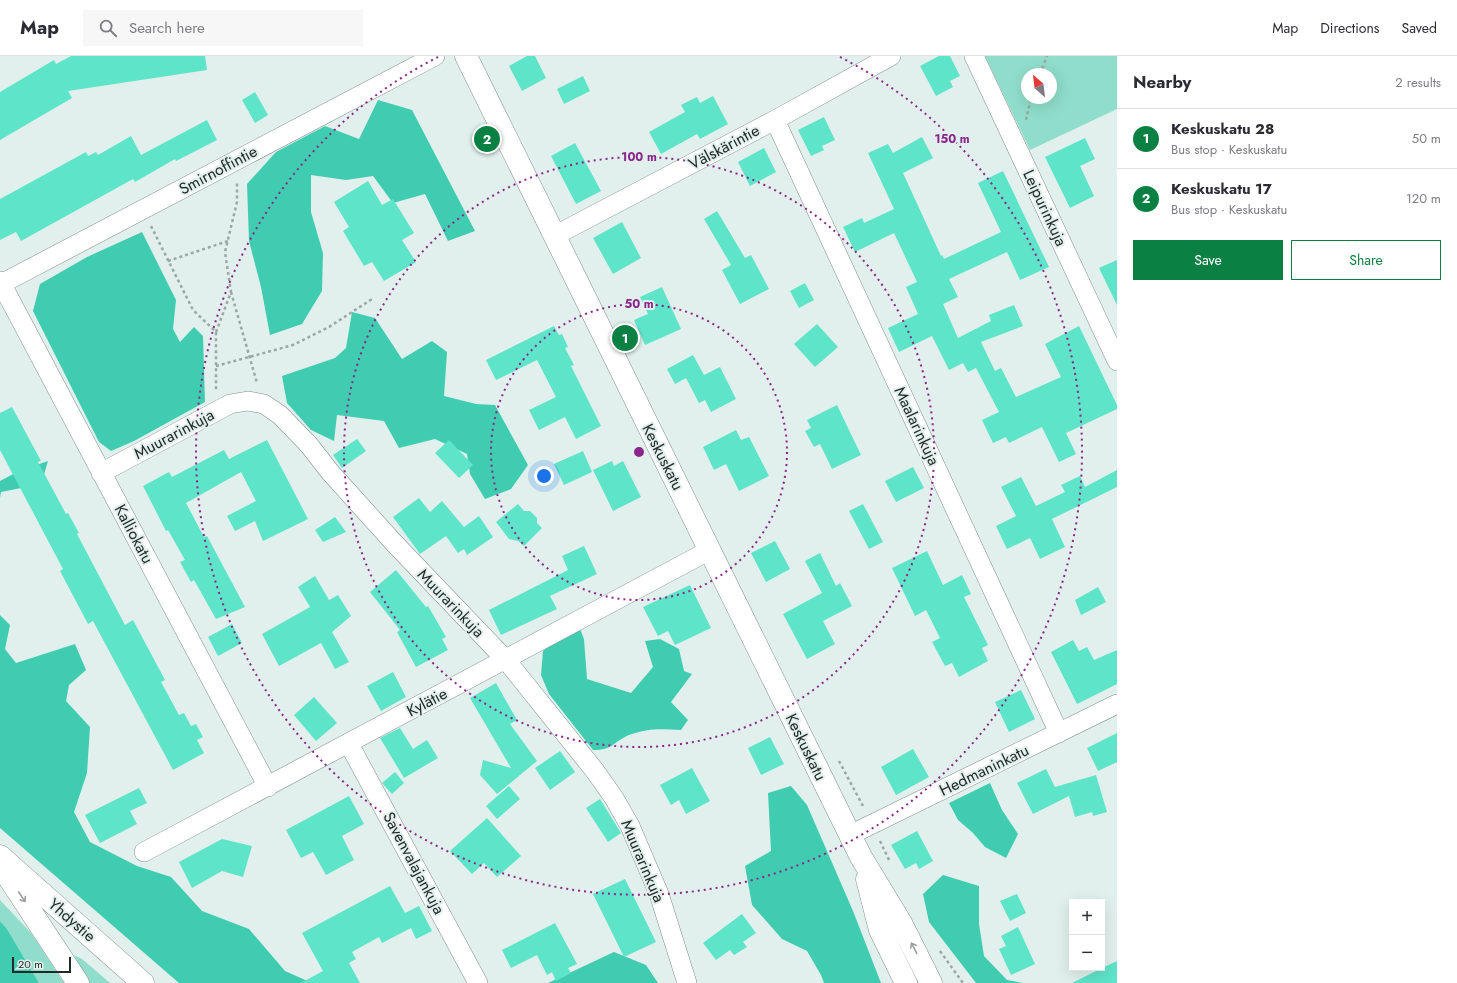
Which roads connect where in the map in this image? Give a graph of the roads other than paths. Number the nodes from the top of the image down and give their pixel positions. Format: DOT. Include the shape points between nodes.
graph roads {
  1 [pos="434,56"];
  2 [pos="466,56"];
  3 [pos="891,56"];
  4 [pos="974,56"];
  5 [pos="775,120"];
  6 [pos="554,236"];
  7 [pos="1,282"];
  8 [pos="1117,361"];
  9 [pos="101,473"];
  10 [pos="710,550"];
  11 [pos="506,660"];
  12 [pos="1117,704"];
  13 [pos="1059,733"];
  14 [pos="349,744"];
  15 [pos="268,787"];
  16 [pos="850,835"];
  17 [pos="144,852"];
  18 [pos="0,856"];
  19 [pos="861,857"];
  20 [pos="0,865"];
  21 [pos="78,983"];
  22 [pos="143,983"];
  23 [pos="478,983"];
  24 [pos="687,983"];
  25 [pos="906,983"];
  26 [pos="931,983"];
  1 -- 7 [label="street, Smirnoffintie"];
  2 -- 6 [label="main road, Keskuskatu"];
  3 -- 5 [label="street, Välskärintie"];
  4 -- 8 [label="street, Leipurinkuja"];
  5 -- 6 [label="street, Välskärintie"];
  5 -- 13 [label="street, Maalarinkuja"];
  6 -- 10 [label="main road, Keskuskatu"];
  7 -- 9 [label="street, Kalliokatu"];
  9 -- 11 [label="street, Muurarinkuja" via="230,404 248,401 264,404 280,415 309,445 395,544"];
  9 -- 15 [label="street, Kalliokatu"];
  10 -- 11 [label="street, Kylätie"];
  10 -- 16 [label="main road, Keskuskatu"];
  11 -- 14 [label="street, Kylätie"];
  11 -- 24 [label="street, Muurarinkuja" via="595,771 630,826 659,894"];
  12 -- 13 [label="street, Hedmaninkatu"];
  13 -- 16 [label="street, Hedmaninkatu"];
  14 -- 15 [label="street, Kylätie"];
  14 -- 23 [label="street, Savenvalajankuja"];
  15 -- 17 [label="street, Kylätie"];
  16 -- 19 [label="main road, Keskuskatu"];
  18 -- 22 [label="main road, Yhdystie"];
  19 -- 25 [label="main road, Keskuskatu" via="880,930"];
  26 -- 19 [label="main road, Keskuskatu, one-way" via="901,923"];
  20 -- 21 [label="main road, one-way"];
}
